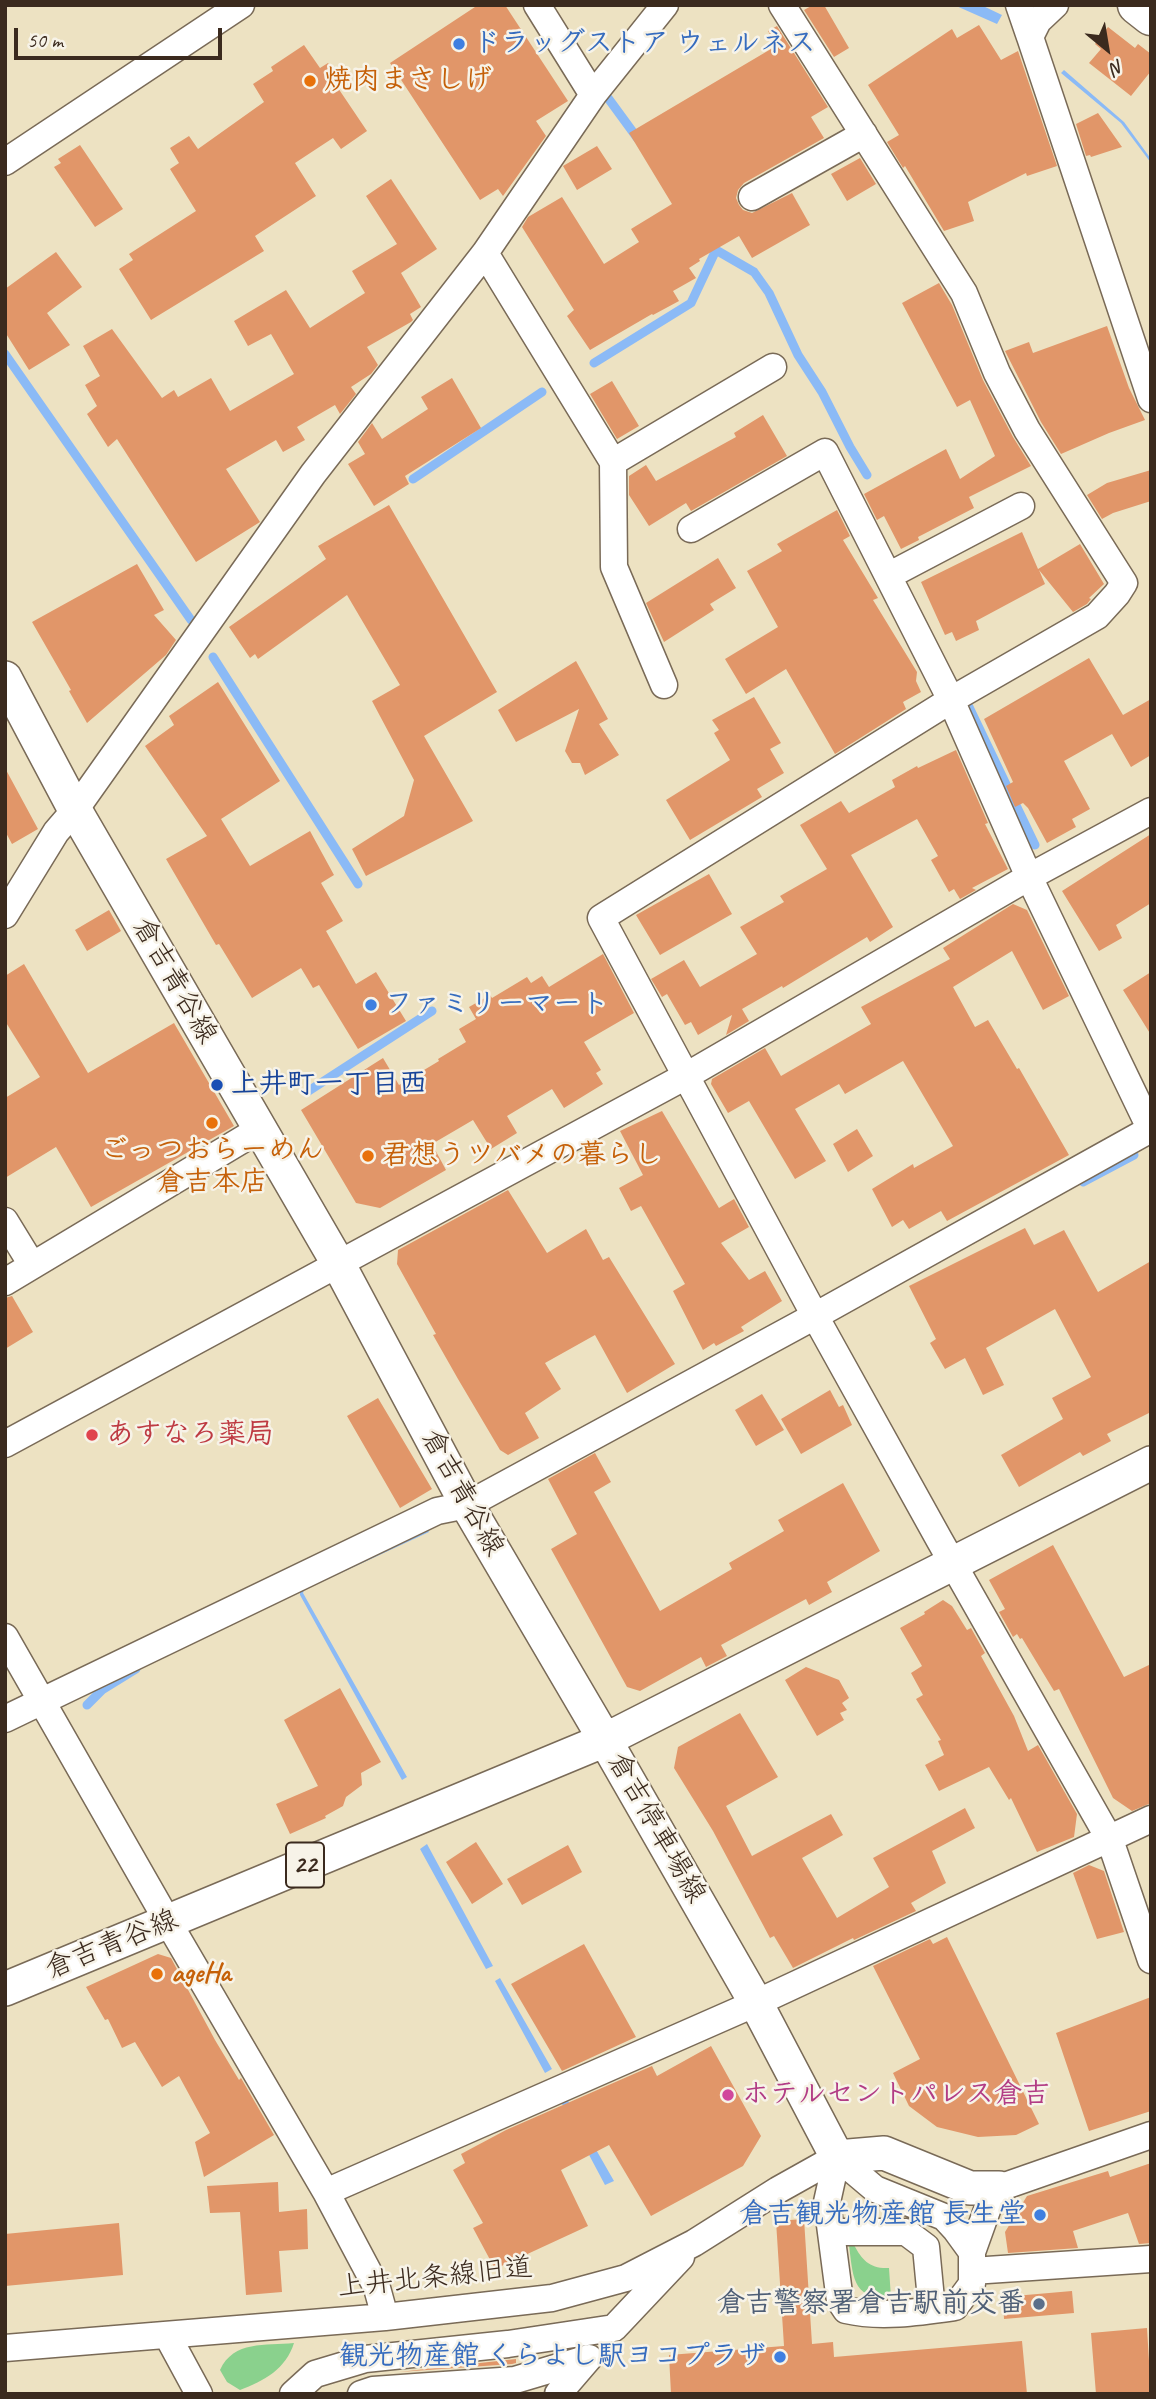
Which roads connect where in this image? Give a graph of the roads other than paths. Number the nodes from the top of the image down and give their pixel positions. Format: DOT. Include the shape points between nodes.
graph roads {
  1 [pos="240,5"];
  2 [pos="537,5"];
  3 [pos="665,5"];
  4 [pos="782,5"];
  5 [pos="1019,5"];
  6 [pos="1055,5"];
  7 [pos="1137,5"];
  8 [pos="1151,16"];
  9 [pos="1030,37"];
  10 [pos="593,95"];
  11 [pos="864,134"];
  12 [pos="5,162"];
  13 [pos="752,197"];
  14 [pos="485,253"];
  15 [pos="773,367"];
  16 [pos="1151,398"];
  17 [pos="614,462"];
  18 [pos="1021,506"];
  19 [pos="691,529"];
  20 [pos="888,576"];
  21 [pos="5,678"];
  22 [pos="664,685"];
  23 [pos="951,700"];
  24 [pos="75,810"];
  25 [pos="1151,811"];
  26 [pos="1029,877"];
  27 [pos="5,915"];
  28 [pos="686,1076"];
  29 [pos="260,1129"];
  30 [pos="1151,1129"];
  31 [pos="5,1221"];
  32 [pos="32,1265"];
  33 [pos="339,1265"];
  34 [pos="5,1282"];
  35 [pos="815,1316"];
  36 [pos="5,1444"];
  37 [pos="1151,1463"];
  38 [pos="467,1506"];
  39 [pos="954,1563"];
  40 [pos="5,1637"];
  41 [pos="43,1701"];
  42 [pos="5,1720"];
  43 [pos="605,1740"];
  44 [pos="1151,1819"];
  45 [pos="1110,1840"];
  46 [pos="168,1922"];
  47 [pos="1151,1960"];
  48 [pos="5,1989"];
  49 [pos="756,2003"];
  50 [pos="1151,2135"];
  51 [pos="837,2158"];
  52 [pos="999,2188"];
  53 [pos="326,2192"];
  54 [pos="831,2232"];
  55 [pos="694,2243"];
  56 [pos="1151,2259"];
  57 [pos="972,2262"];
  58 [pos="1053,2266"];
  59 [pos="1151,2277"];
  60 [pos="932,2310"];
  61 [pos="385,2316"];
  62 [pos="614,2328"];
  63 [pos="167,2335"];
  64 [pos="5,2348"];
  65 [pos="589,2358"];
  66 [pos="200,2394"];
  67 [pos="293,2394"];
  68 [pos="361,2394"];
  69 [pos="558,2394"];
  1 -- 12 [label="street"];
  2 -- 10 [label="street"];
  3 -- 10 [label="street"];
  4 -- 11 [label="street"];
  5 -- 9 [label="street"];
  6 -- 9 [label="street" via="1038,20"];
  7 -- 8 [label="highway"];
  9 -- 16 [label="street"];
  10 -- 14 [label="street"];
  11 -- 13 [label="street"];
  11 -- 23 [label="street" via="964,293 1027,430 1124,583 1097,616"];
  14 -- 17 [label="street"];
  14 -- 24 [label="street" via="313,474"];
  15 -- 17 [label="street"];
  17 -- 22 [label="street" via="614,567"];
  18 -- 20 [label="street"];
  19 -- 20 [label="street" via="825,452"];
  20 -- 23 [label="street"];
  21 -- 24 [label="main road, 倉吉青谷線"];
  23 -- 26 [label="street"];
  23 -- 28 [label="street" via="601,918"];
  24 -- 27 [label="street" via="56,832"];
  24 -- 29 [label="main road, 倉吉青谷線"];
  25 -- 26 [label="street"];
  26 -- 28 [label="street"];
  26 -- 30 [label="street"];
  28 -- 33 [label="street"];
  28 -- 35 [label="street"];
  29 -- 32 [label="street"];
  29 -- 33 [label="main road, 倉吉青谷線"];
  30 -- 35 [label="street"];
  31 -- 32 [label="street"];
  32 -- 34 [label="street"];
  33 -- 36 [label="street"];
  33 -- 38 [label="main road, 倉吉青谷線"];
  35 -- 38 [label="street"];
  35 -- 39 [label="street"];
  37 -- 39 [label="main road, 倉吉停車場線"];
  38 -- 41 [label="street" via="437,1511"];
  38 -- 43 [label="main road, 倉吉青谷線"];
  39 -- 43 [label="main road, 倉吉停車場線"];
  39 -- 45 [label="street"];
  40 -- 41 [label="street"];
  41 -- 42 [label="street"];
  41 -- 46 [label="street"];
  43 -- 46 [label="main road, 倉吉青谷線 / 22"];
  43 -- 49 [label="main road, 倉吉停車場線"];
  44 -- 45 [label="street"];
  45 -- 47 [label="street"];
  45 -- 49 [label="street"];
  46 -- 48 [label="main road, 倉吉青谷線 / 22"];
  46 -- 53 [label="street"];
  49 -- 51 [label="main road, 倉吉停車場線"];
  49 -- 53 [label="street"];
  50 -- 52 [label="street"];
  51 -- 52 [label="main road" via="884,2153 970,2188"];
  51 -- 54 [label="street" via="827,2202"];
  51 -- 55 [label="street, 上井北条線旧道"];
  51 -- 57 [label="street" via="875,2189 944,2217 957,2230"];
  52 -- 57 [label="street" via="990,2199"];
  53 -- 61 [label="street" via="377,2288"];
  54 -- 60 [label="street" via="906,2232 926,2247"];
  54 -- 60 [label="street" via="840,2301 846,2311"];
  55 -- 61 [label="street, 上井北条線旧道" via="626,2278 552,2298"];
  55 -- 62 [label="street"];
  56 -- 58 [label="street"];
  57 -- 58 [label="street"];
  57 -- 60 [label="street" via="972,2284 955,2307"];
  58 -- 59 [label="street" via="1132,2279"];
  61 -- 63 [label="street, 上井北条線旧道"];
  62 -- 65 [label="street"];
  62 -- 67 [label="street" via="365,2359 315,2374"];
  63 -- 64 [label="street, 上井北条線旧道"];
  63 -- 66 [label="street"];
  65 -- 68 [label="street" via="515,2381"];
  65 -- 69 [label="street"];
}
